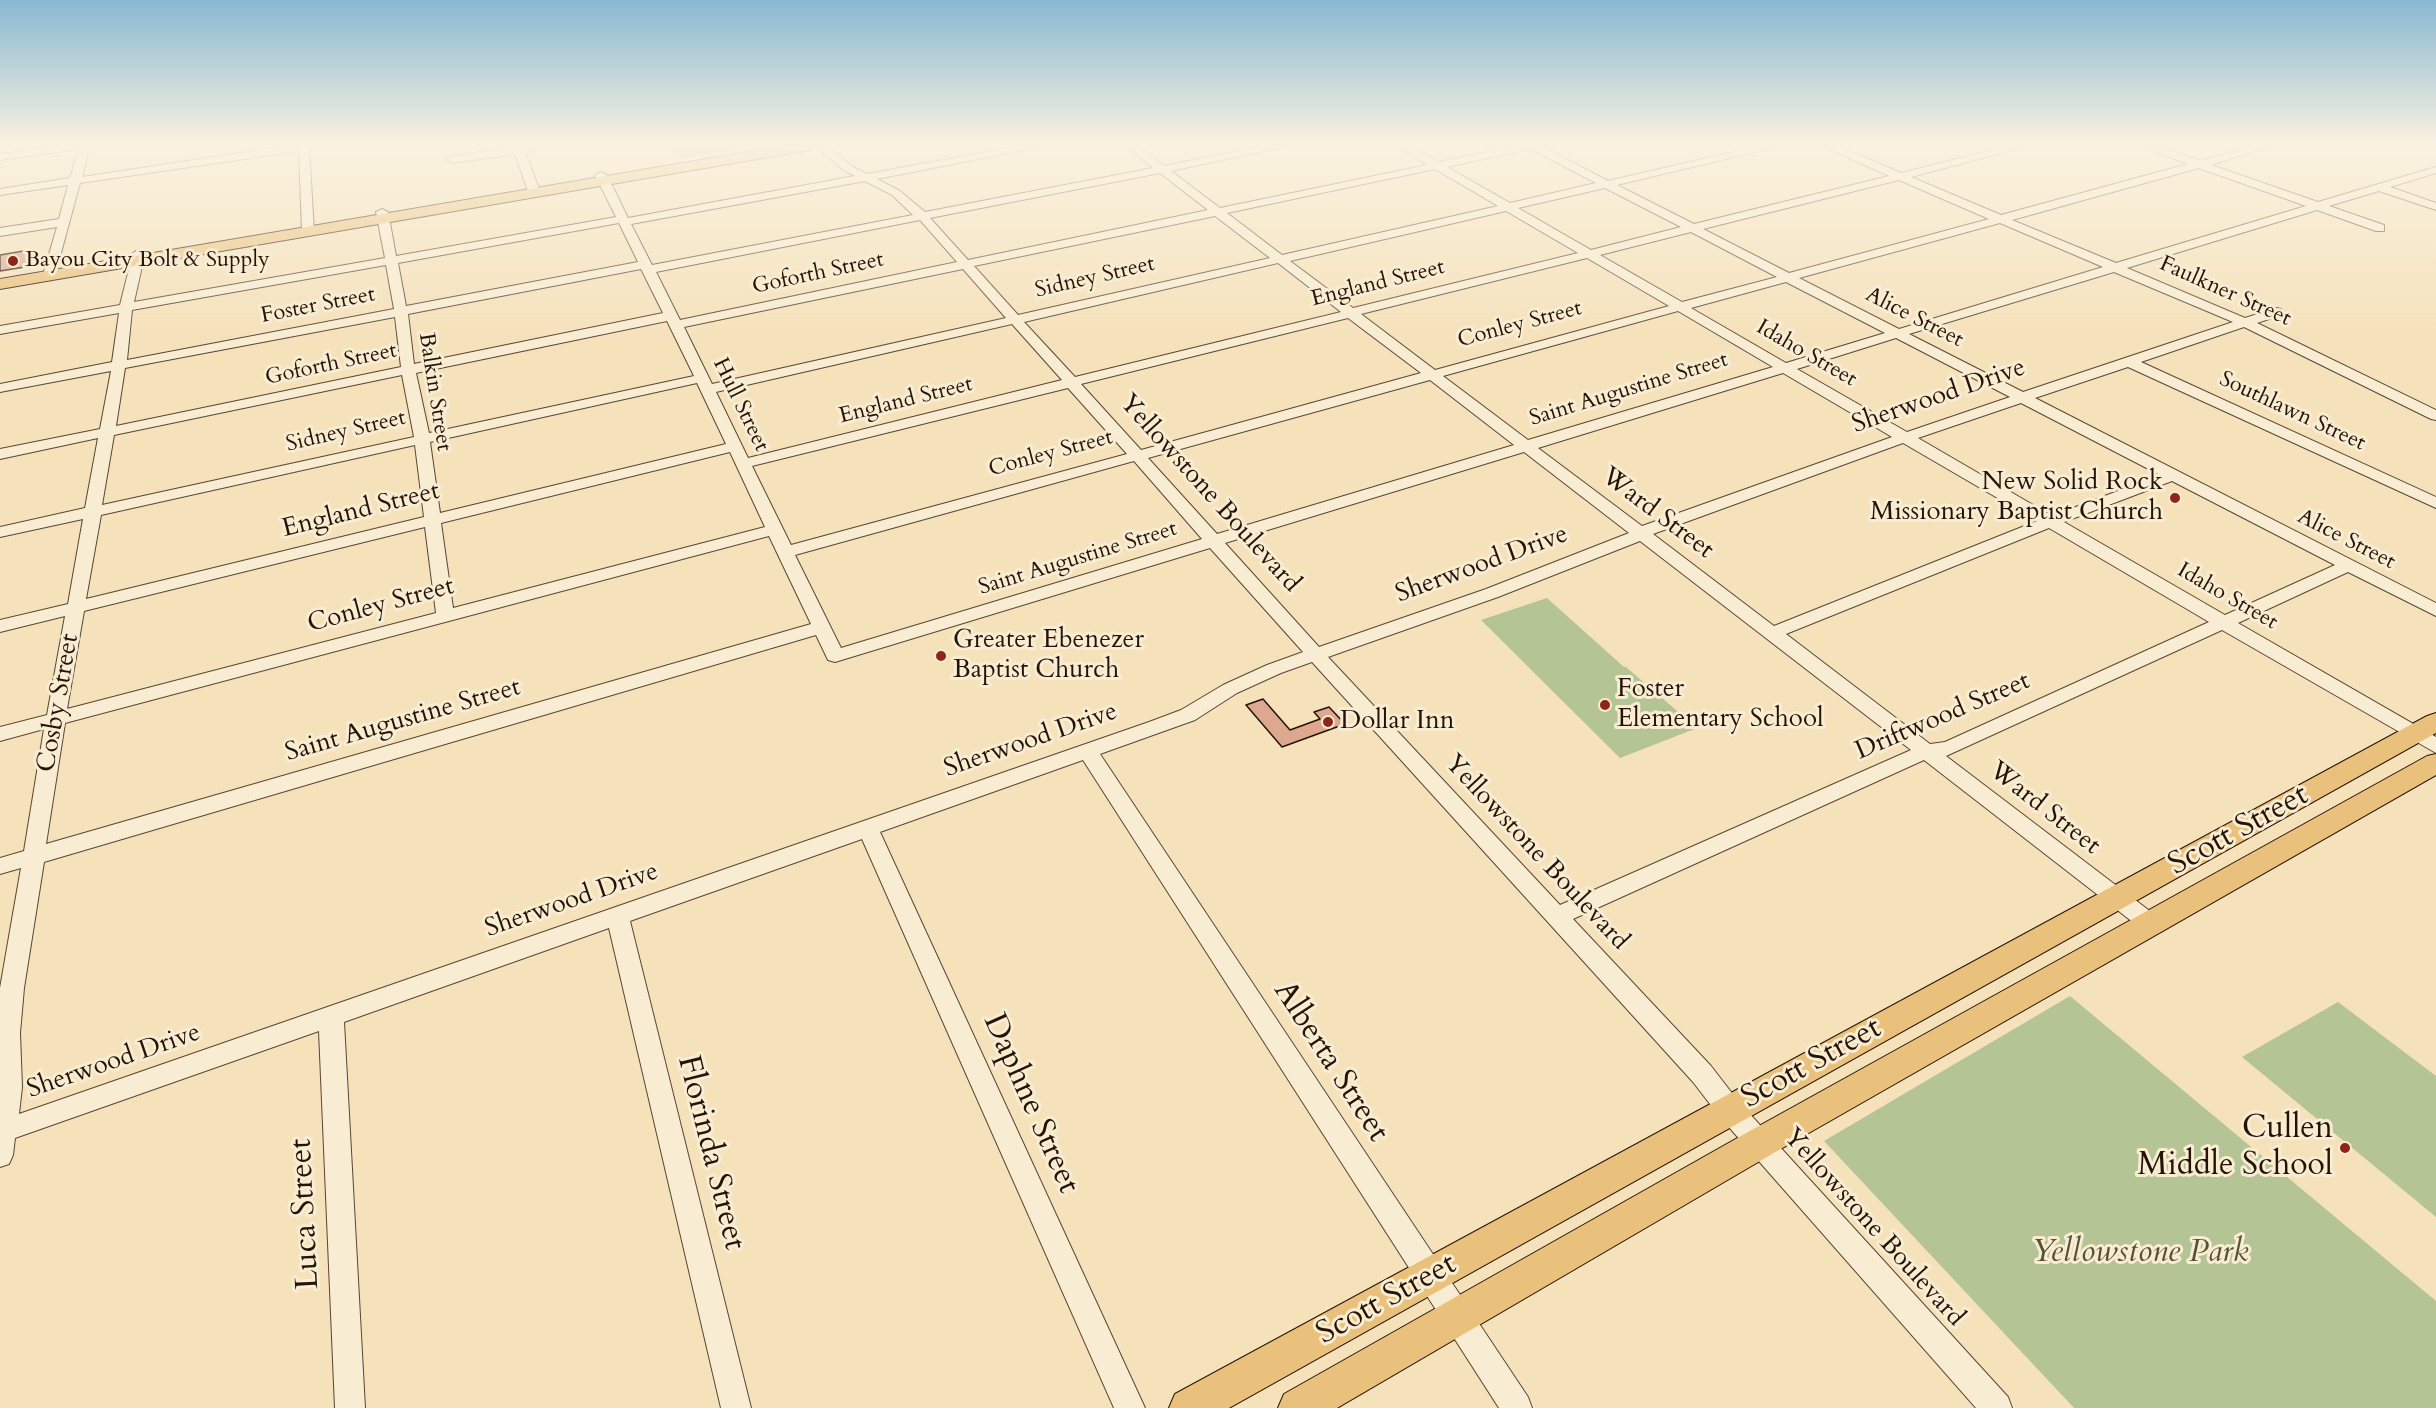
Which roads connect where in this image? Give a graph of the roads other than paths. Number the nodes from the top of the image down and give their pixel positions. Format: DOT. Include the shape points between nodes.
graph roads {
  1 [pos="67,212"];
  2 [pos="307,212"];
  3 [pos="402,212"];
  4 [pos="618,212"];
  5 [pos="675,212"];
  6 [pos="916,212"];
  7 [pos="954,212"];
  8 [pos="1215,212"];
  9 [pos="1488,212"];
  10 [pos="1517,212"];
  11 [pos="1660,212"];
  12 [pos="1758,212"];
  13 [pos="1984,212"];
  14 [pos="2029,212"];
  15 [pos="2298,212"];
  16 [pos="2333,212"];
  17 [pos="383,215"];
  18 [pos="923,218"];
  19 [pos="2002,219"];
  20 [pos="623,221"];
  21 [pos="64,222"];
  22 [pos="307,228"];
  23 [pos="1691,228"];
  24 [pos="2380,228"];
  25 [pos="0,232"];
  26 [pos="1588,254"];
  27 [pos="138,256"];
  28 [pos="1277,259"];
  29 [pos="391,261"];
  30 [pos="967,265"];
  31 [pos="646,267"];
  32 [pos="2115,267"];
  33 [pos="50,272"];
  34 [pos="0,276"];
  35 [pos="1788,277"];
  36 [pos="0,284"];
  37 [pos="1678,307"];
  38 [pos="126,308"];
  39 [pos="401,312"];
  40 [pos="2276,312"];
  41 [pos="1352,313"];
  42 [pos="1015,320"];
  43 [pos="673,321"];
  44 [pos="2246,323"];
  45 [pos="0,330"];
  46 [pos="1896,333"];
  47 [pos="2129,362"];
  48 [pos="119,365"];
  49 [pos="1785,368"];
  50 [pos="408,370"];
  51 [pos="1430,374"];
  52 [pos="1072,383"];
  53 [pos="705,384"];
  54 [pos="0,388"];
  55 [pos="2025,399"];
  56 [pos="2436,416"];
  57 [pos="106,432"];
  58 [pos="1906,437"];
  59 [pos="422,438"];
  60 [pos="735,446"];
  61 [pos="1525,447"];
  62 [pos="0,454"];
  63 [pos="1137,455"];
  64 [pos="743,464"];
  65 [pos="2174,475"];
  66 [pos="2436,503"];
  67 [pos="93,512"];
  68 [pos="431,520"];
  69 [pos="2050,522"];
  70 [pos="775,529"];
  71 [pos="0,532"];
  72 [pos="1640,533"];
  73 [pos="1216,542"];
  74 [pos="786,552"];
  75 [pos="2349,565"];
  76 [pos="76,607"];
  77 [pos="2436,610"];
  78 [pos="445,615"];
  79 [pos="2224,621"];
  80 [pos="0,626"];
  81 [pos="822,627"];
  82 [pos="1772,633"];
  83 [pos="1316,655"];
  84 [pos="835,656"];
  85 [pos="56,720"];
  86 [pos="2429,733"];
  87 [pos="0,734"];
  88 [pos="1088,751"];
  89 [pos="1927,752"];
  90 [pos="2436,763"];
  91 [pos="868,829"];
  92 [pos="33,857"];
  93 [pos="0,866"];
  94 [pos="2118,898"];
  95 [pos="617,915"];
  96 [pos="1558,916"];
  97 [pos="2151,924"];
  98 [pos="1977,974"];
  99 [pos="2010,1003"];
  100 [pos="331,1017"];
  101 [pos="1729,1109"];
  102 [pos="1,1139"];
  103 [pos="1760,1143"];
  104 [pos="1431,1277"];
  105 [pos="1458,1318"];
  106 [pos="350,1408"];
  107 [pos="736,1408"];
  108 [pos="1130,1408"];
  109 [pos="1189,1408"];
  110 [pos="1298,1408"];
  111 [pos="1517,1408"];
  112 [pos="1997,1408"];
  1 -- 21 [label="street"];
  2 -- 22 [label="street"];
  3 -- 17 [label="main road"];
  4 -- 20 [label="street, Hull Street"];
  5 -- 20 [label="street"];
  6 -- 18 [label="street, Yellowstone Boulevard"];
  7 -- 18 [label="street, Foster Street"];
  8 -- 28 [label="street, Ward Street"];
  8 -- 30 [label="street, Goforth Street"];
  9 -- 28 [label="street, Sidney Street"];
  10 -- 26 [label="street, Idaho Street"];
  11 -- 23 [label="street, Alice Street"];
  12 -- 23 [label="street, England Street"];
  13 -- 19 [label="street, Faulkner Street"];
  14 -- 19 [label="street, Conley Street"];
  15 -- 32 [label="street, Saint Augustine Street"];
  16 -- 24 [label="street"];
  17 -- 22 [label="main road"];
  17 -- 29 [label="street, Balkin Street"];
  18 -- 30 [label="street, Yellowstone Boulevard"];
  18 -- 31 [label="street, Foster Street"];
  19 -- 32 [label="street, Faulkner Street"];
  19 -- 35 [label="street, Conley Street"];
  20 -- 29 [label="street"];
  20 -- 31 [label="street, Hull Street"];
  21 -- 25 [label="street"];
  21 -- 33 [label="street"];
  22 -- 27 [label="main road"];
  23 -- 26 [label="street, England Street"];
  23 -- 35 [label="street, Alice Street"];
  26 -- 37 [label="street, Idaho Street"];
  26 -- 41 [label="street, England Street"];
  27 -- 33 [label="main road"];
  27 -- 38 [label="street, Cosby Street"];
  28 -- 41 [label="street, Ward Street"];
  28 -- 42 [label="street, Sidney Street"];
  29 -- 38 [label="street"];
  29 -- 39 [label="street, Balkin Street"];
  30 -- 42 [label="street, Yellowstone Boulevard"];
  30 -- 43 [label="street, Goforth Street"];
  31 -- 39 [label="street, Foster Street"];
  31 -- 43 [label="street, Hull Street"];
  32 -- 44 [label="street, Faulkner Street"];
  32 -- 46 [label="street, Saint Augustine Street"];
  33 -- 34 [label="main road"];
  33 -- 36 [label="main road"];
  35 -- 37 [label="street, Conley Street"];
  35 -- 46 [label="street, Alice Street"];
  37 -- 49 [label="street, Idaho Street"];
  37 -- 51 [label="street, Conley Street"];
  38 -- 45 [label="street"];
  38 -- 48 [label="street, Cosby Street"];
  39 -- 48 [label="street, Foster Street"];
  39 -- 50 [label="street, Balkin Street"];
  40 -- 44 [label="street, Sherwood Drive"];
  41 -- 51 [label="street, Ward Street"];
  41 -- 52 [label="street, England Street"];
  42 -- 52 [label="street, Yellowstone Boulevard"];
  42 -- 53 [label="street, Sidney Street"];
  43 -- 50 [label="street, Goforth Street"];
  43 -- 53 [label="street, Hull Street"];
  44 -- 47 [label="street, Sherwood Drive"];
  44 -- 56 [label="street, Faulkner Street"];
  46 -- 49 [label="street, Saint Augustine Street"];
  46 -- 55 [label="street, Alice Street"];
  47 -- 55 [label="street, Sherwood Drive"];
  47 -- 66 [label="street, Southlawn Street"];
  48 -- 54 [label="street, Foster Street"];
  48 -- 57 [label="street, Cosby Street"];
  49 -- 58 [label="street, Idaho Street"];
  49 -- 61 [label="street, Saint Augustine Street"];
  50 -- 57 [label="street, Goforth Street"];
  50 -- 59 [label="street, Balkin Street"];
  51 -- 61 [label="street, Ward Street"];
  51 -- 63 [label="street, Conley Street"];
  52 -- 63 [label="street, Yellowstone Boulevard"];
  52 -- 64 [label="street, England Street"];
  53 -- 59 [label="street, Sidney Street"];
  53 -- 60 [label="street, Hull Street"];
  55 -- 58 [label="street, Sherwood Drive"];
  55 -- 65 [label="street, Alice Street"];
  57 -- 62 [label="street, Goforth Street"];
  57 -- 67 [label="street, Cosby Street"];
  58 -- 69 [label="street, Idaho Street"];
  58 -- 72 [label="street, Sherwood Drive"];
  59 -- 67 [label="street, Sidney Street"];
  59 -- 68 [label="street, Balkin Street"];
  60 -- 64 [label="street, Hull Street"];
  60 -- 68 [label="street, England Street"];
  61 -- 72 [label="street, Ward Street"];
  61 -- 73 [label="street, Saint Augustine Street"];
  63 -- 73 [label="street, Yellowstone Boulevard"];
  63 -- 74 [label="street, Conley Street"];
  64 -- 70 [label="street, Hull Street"];
  65 -- 69 [label="street"];
  65 -- 75 [label="street, Alice Street"];
  67 -- 71 [label="street, Sidney Street"];
  67 -- 76 [label="street, Cosby Street"];
  68 -- 76 [label="street, England Street"];
  68 -- 78 [label="street, Balkin Street"];
  69 -- 79 [label="street, Idaho Street"];
  69 -- 82 [label="street"];
  70 -- 74 [label="street, Hull Street"];
  70 -- 78 [label="street, Conley Street"];
  72 -- 82 [label="street, Ward Street"];
  72 -- 83 [label="street, Sherwood Drive" via="1492,593"];
  73 -- 83 [label="street, Yellowstone Boulevard"];
  73 -- 84 [label="street, Saint Augustine Street"];
  74 -- 81 [label="street, Hull Street"];
  75 -- 77 [label="street, Alice Street"];
  75 -- 79 [label="street, Driftwood Street"];
  76 -- 80 [label="street, England Street"];
  76 -- 85 [label="street, Cosby Street"];
  78 -- 85 [label="street, Conley Street"];
  79 -- 86 [label="street, Idaho Street"];
  79 -- 89 [label="street, Driftwood Street" via="1948,749"];
  81 -- 84 [label="street, Hull Street"];
  81 -- 92 [label="street, Saint Augustine Street"];
  82 -- 89 [label="street, Ward Street"];
  83 -- 88 [label="street, Sherwood Drive" via="1249,679 1188,715"];
  83 -- 96 [label="street, Yellowstone Boulevard"];
  85 -- 87 [label="street, Conley Street"];
  85 -- 92 [label="street, Cosby Street"];
  86 -- 94 [label="main road, Scott Street"];
  88 -- 91 [label="street, Sherwood Drive"];
  88 -- 104 [label="street, Alberta Street"];
  89 -- 94 [label="street, Ward Street"];
  89 -- 96 [label="street, Driftwood Street"];
  90 -- 97 [label="main road, Scott Street"];
  91 -- 95 [label="street, Sherwood Drive"];
  91 -- 108 [label="street, Daphne Street"];
  92 -- 93 [label="street, Saint Augustine Street"];
  92 -- 102 [label="street, Cosby Street" via="12,988 9,1087"];
  94 -- 97 [label="street, Ward Street"];
  94 -- 98 [label="main road, Scott Street"];
  95 -- 100 [label="street, Sherwood Drive"];
  95 -- 107 [label="street, Florinda Street"];
  96 -- 101 [label="street, Yellowstone Boulevard" via="1702,1074"];
  97 -- 99 [label="main road, Scott Street"];
  98 -- 99 [label="main road"];
  98 -- 101 [label="main road, Scott Street"];
  99 -- 103 [label="main road, Scott Street"];
  100 -- 102 [label="street, Sherwood Drive"];
  100 -- 106 [label="street, Luca Street"];
  101 -- 103 [label="street, Yellowstone Boulevard"];
  101 -- 104 [label="main road, Scott Street"];
  103 -- 105 [label="main road, Scott Street"];
  103 -- 112 [label="street, Yellowstone Boulevard"];
  104 -- 105 [label="street, Alberta Street"];
  104 -- 109 [label="main road, Scott Street"];
  105 -- 110 [label="main road, Scott Street"];
  105 -- 111 [label="street, Alberta Street"];
}
